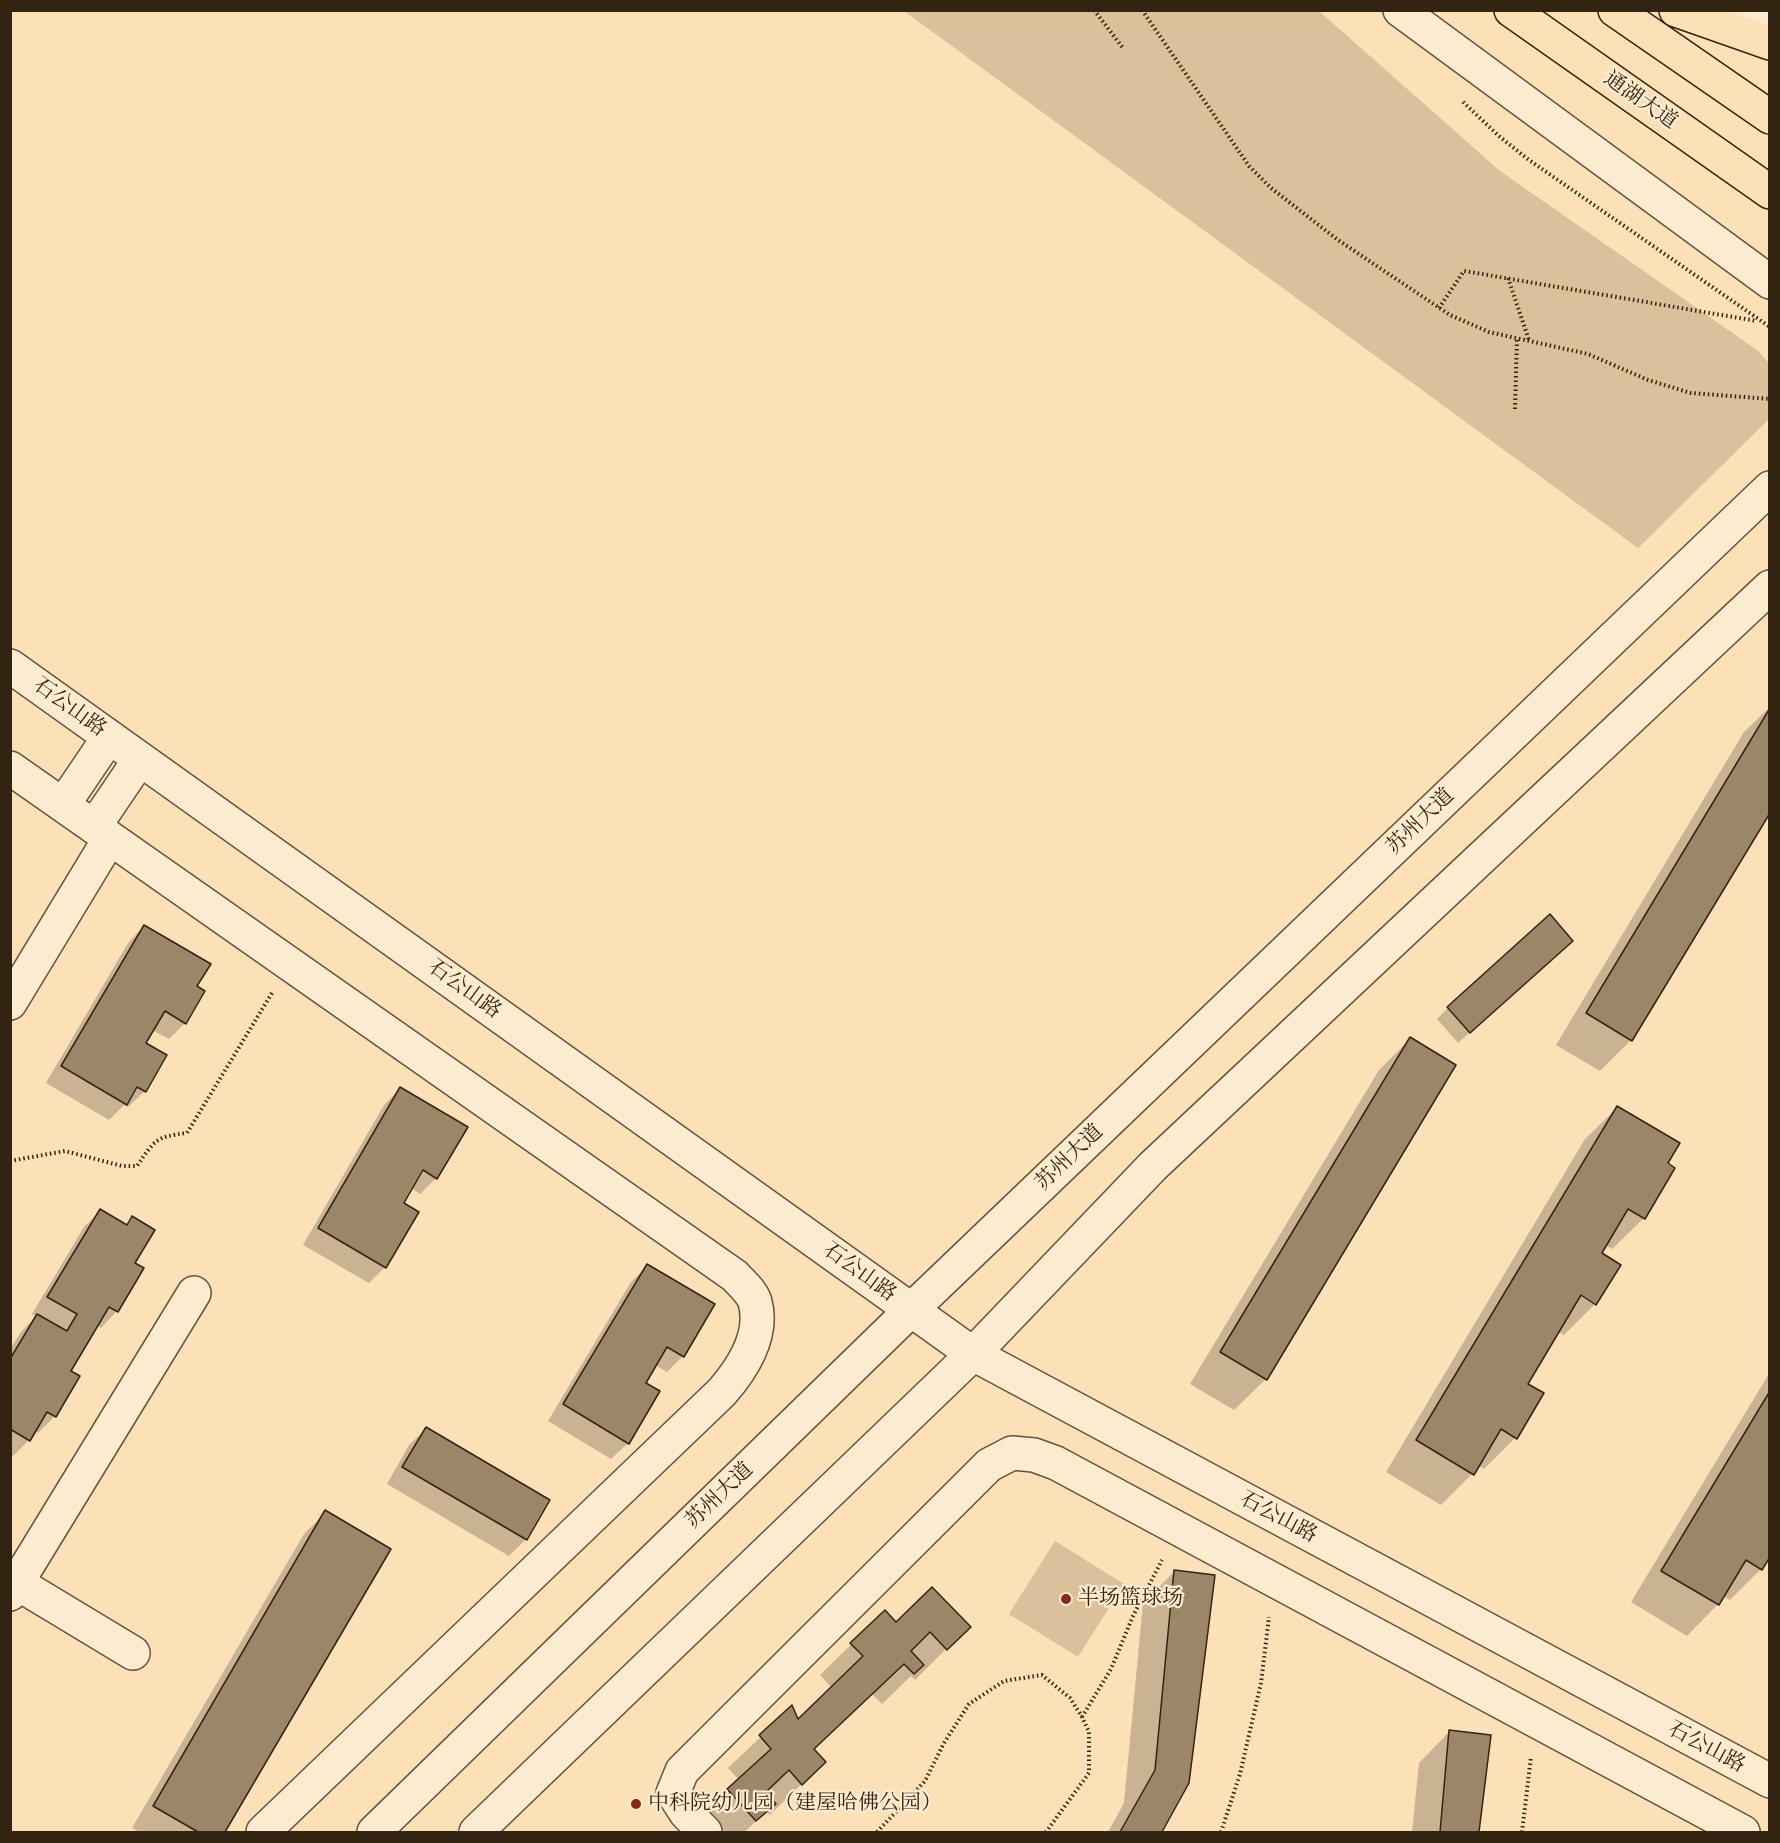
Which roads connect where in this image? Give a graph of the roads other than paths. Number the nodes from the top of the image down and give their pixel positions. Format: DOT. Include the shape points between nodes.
graph roads {
  1 [pos="1400,10"];
  2 [pos="1511,10"];
  3 [pos="1615,10"];
  4 [pos="1676,10"];
  5 [pos="1736,10"];
  6 [pos="1770,34"];
  7 [pos="1770,43"];
  8 [pos="1770,117"];
  9 [pos="1770,192"];
  10 [pos="1770,282"];
  11 [pos="1770,488"];
  12 [pos="1770,587"];
  13 [pos="10,666"];
  14 [pos="110,737"];
  15 [pos="140,759"];
  16 [pos="10,768"];
  17 [pos="63,805"];
  18 [pos="102,832"];
  19 [pos="10,1003"];
  20 [pos="194,1293"];
  21 [pos="911,1310"];
  22 [pos="973,1354"];
  23 [pos="14,1588"];
  24 [pos="133,1653"];
  25 [pos="1770,1781"];
  26 [pos="263,1833"];
  27 [pos="374,1833"];
  28 [pos="476,1833"];
  29 [pos="705,1833"];
  30 [pos="1743,1833"];
  1 -- 10 [label="street"];
  2 -- 9 [label="main road, 通湖大道"];
  3 -- 8 [label="main road"];
  4 -- 7 [label="main road"];
  5 -- 6 [label="street"];
  11 -- 21 [label="street, 苏州大道"];
  12 -- 22 [label="street" via="1154,1166"];
  13 -- 14 [label="street, 石公山路"];
  14 -- 15 [label="street, 石公山路"];
  14 -- 17 [label="street"];
  15 -- 18 [label="street"];
  15 -- 21 [label="street, 石公山路"];
  16 -- 17 [label="street"];
  17 -- 18 [label="street"];
  18 -- 19 [label="street"];
  18 -- 26 [label="street" via="735,1276 755,1302 756,1326 750,1350 722,1392"];
  20 -- 23 [label="street"];
  21 -- 22 [label="street, 石公山路"];
  21 -- 27 [label="street, 苏州大道"];
  22 -- 25 [label="street, 石公山路"];
  22 -- 28 [label="street"];
  23 -- 24 [label="street"];
  29 -- 30 [label="street" via="673,1793 682,1771 989,1465 1012,1453 1056,1463"];
}
